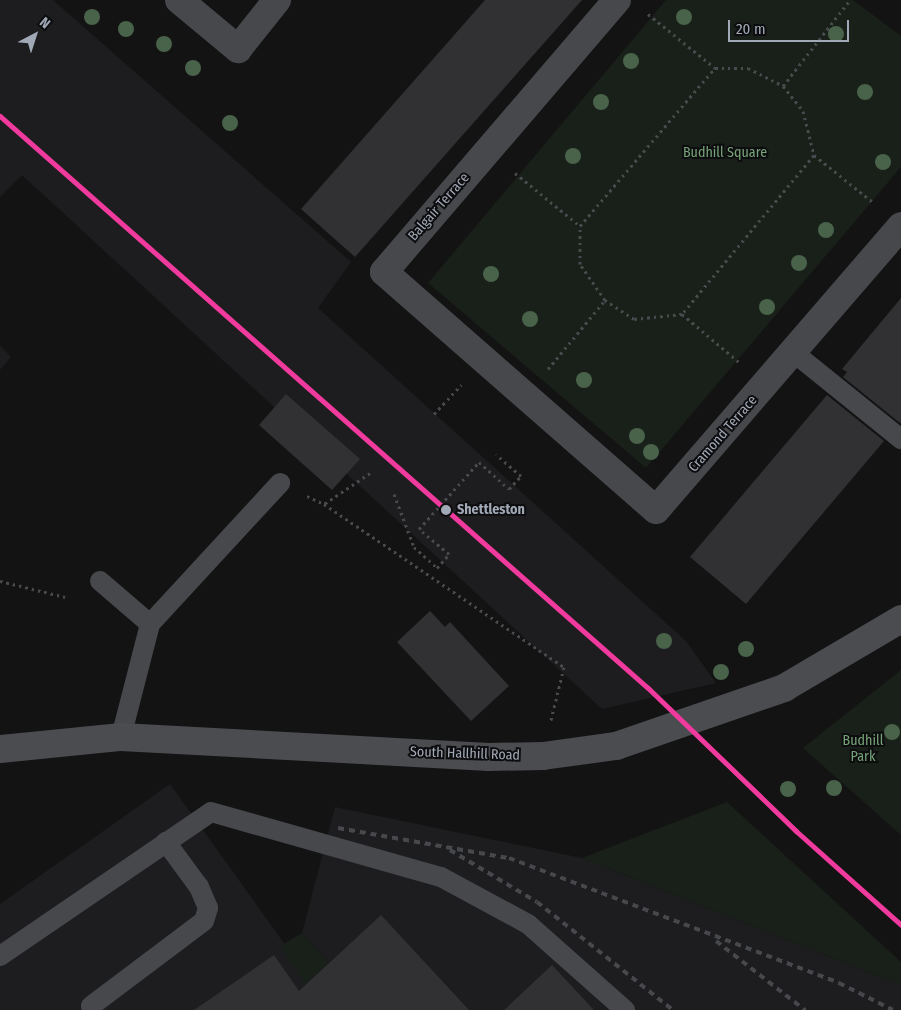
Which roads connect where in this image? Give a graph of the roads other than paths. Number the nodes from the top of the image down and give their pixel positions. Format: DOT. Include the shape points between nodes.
graph roads {
  1 [pos="179,0"];
  2 [pos="277,0"];
  3 [pos="617,0"];
  4 [pos="901,226"];
  5 [pos="793,352"];
  6 [pos="526,395"];
  7 [pos="901,438"];
  8 [pos="280,483"];
  9 [pos="100,581"];
  10 [pos="901,619"];
  11 [pos="150,624"];
  12 [pos="121,737"];
  13 [pos="0,749"];
  14 [pos="166,842"];
  15 [pos="0,956"];
  16 [pos="91,1006"];
  17 [pos="625,1010"];
  1 -- 2 [label="street" via="238,49"];
  3 -- 6 [label="street, Balgair Terrace" via="384,272"];
  4 -- 5 [label="street, Cramond Terrace"];
  5 -- 6 [label="street, Cramond Terrace" via="656,510"];
  5 -- 7 [label="lane"];
  8 -- 11 [label="lane"];
  9 -- 11 [label="lane"];
  10 -- 12 [label="street, South Hallhill Road" via="784,688 616,746 542,756 488,757"];
  11 -- 12 [label="lane"];
  12 -- 13 [label="street, South Hallhill Road"];
  14 -- 15 [label="lane"];
  14 -- 16 [label="lane" via="198,887 208,908 204,921"];
  14 -- 17 [label="lane" via="210,812 440,877 528,924"];
}
